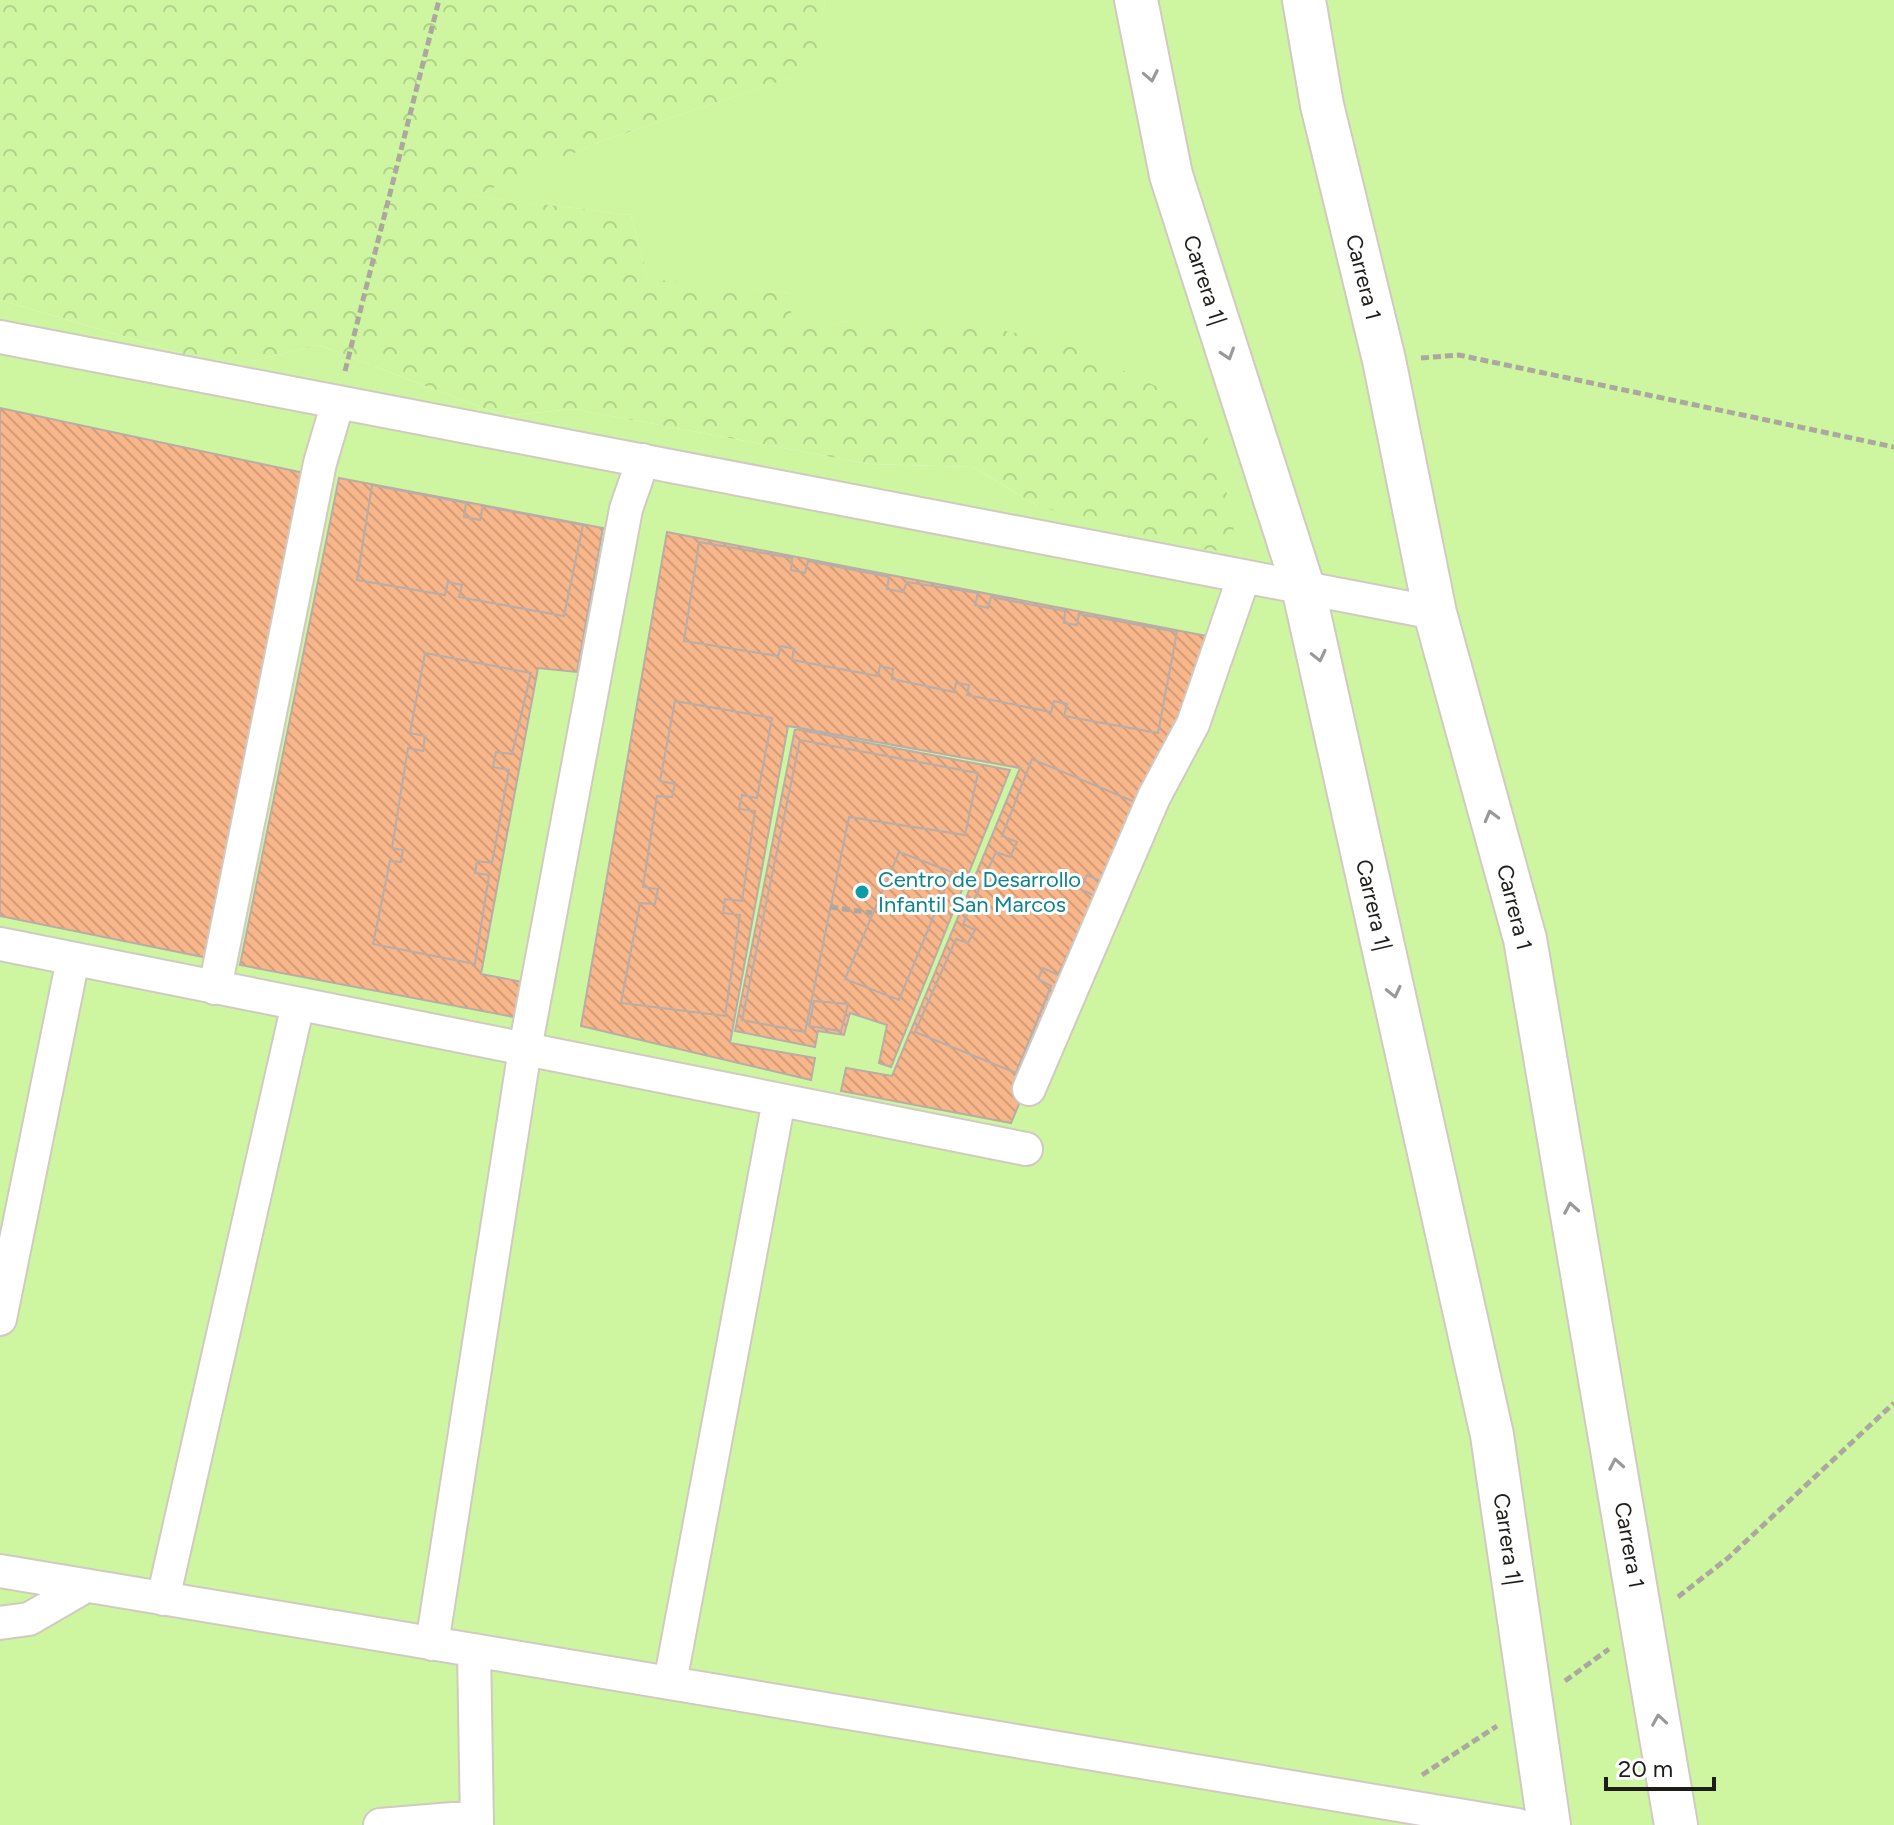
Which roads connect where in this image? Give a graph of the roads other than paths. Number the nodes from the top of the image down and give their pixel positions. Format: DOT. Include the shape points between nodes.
graph roads {
  1 [pos="1136,0"];
  2 [pos="1304,0"];
  3 [pos="0,337"];
  4 [pos="338,402"];
  5 [pos="643,460"];
  6 [pos="1244,576"];
  7 [pos="1303,587"];
  8 [pos="1435,613"];
  9 [pos="0,944"];
  10 [pos="73,959"];
  11 [pos="215,988"];
  12 [pos="298,1004"];
  13 [pos="525,1049"];
  14 [pos="1029,1089"];
  15 [pos="779,1100"];
  16 [pos="1026,1149"];
  17 [pos="0,1319"];
  18 [pos="0,1571"];
  19 [pos="86,1586"];
  20 [pos="163,1599"];
  21 [pos="0,1623"];
  22 [pos="432,1644"];
  23 [pos="474,1650"];
  24 [pos="670,1683"];
  25 [pos="477,1821"];
  26 [pos="380,1825"];
  27 [pos="1518,1825"];
  28 [pos="1549,1825"];
  29 [pos="1676,1825"];
  1 -- 7 [label="street, Carrera 1|, one-way" via="1171,175"];
  2 -- 8 [label="street, Carrera 1" via="1322,105 1384,360"];
  3 -- 4 [label="street"];
  4 -- 5 [label="street"];
  4 -- 11 [label="street" via="320,463"];
  5 -- 6 [label="street"];
  5 -- 13 [label="street" via="626,509"];
  6 -- 7 [label="street"];
  6 -- 14 [label="street" via="1193,724 1154,797"];
  7 -- 8 [label="street"];
  7 -- 28 [label="street, Carrera 1|, one-way" via="1492,1435"];
  29 -- 8 [label="street, Carrera 1, one-way" via="1525,939"];
  9 -- 10 [label="street"];
  10 -- 11 [label="street"];
  10 -- 17 [label="street"];
  11 -- 12 [label="street"];
  12 -- 13 [label="street"];
  12 -- 20 [label="street"];
  13 -- 15 [label="street"];
  13 -- 22 [label="street"];
  15 -- 16 [label="street"];
  15 -- 24 [label="street"];
  18 -- 19 [label="street"];
  19 -- 20 [label="street"];
  19 -- 21 [label="street" via="29,1619"];
  20 -- 22 [label="street"];
  22 -- 23 [label="street"];
  23 -- 24 [label="street"];
  23 -- 25 [label="street"];
  24 -- 27 [label="street"];
  25 -- 26 [label="street"];
}
